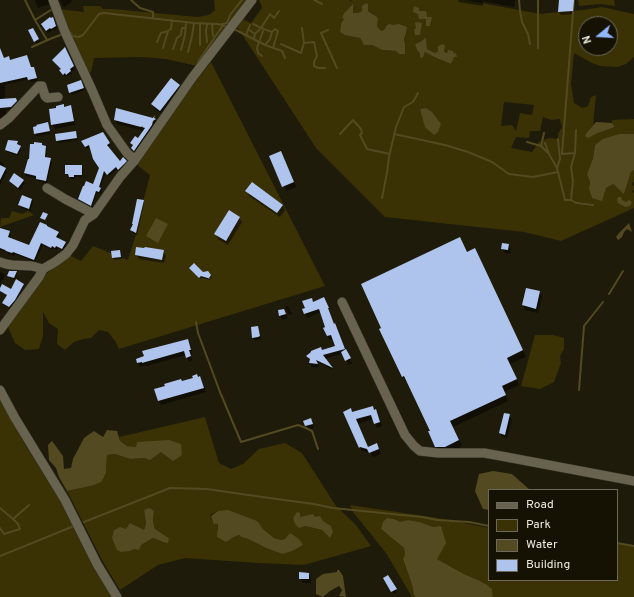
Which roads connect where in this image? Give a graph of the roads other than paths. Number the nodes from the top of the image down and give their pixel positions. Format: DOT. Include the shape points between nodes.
graph roads {
  1 [pos="53,0"];
  2 [pos="252,0"];
  3 [pos="58,97"];
  4 [pos="0,125"];
  5 [pos="134,160"];
  6 [pos="47,188"];
  7 [pos="94,214"];
  8 [pos="0,262"];
  9 [pos="43,270"];
  10 [pos="342,302"];
  11 [pos="0,330"];
  12 [pos="0,390"];
  13 [pos="634,481"];
  14 [pos="117,597"];
  1 -- 5 [label="street" via="107,125"];
  2 -- 5 [label="street"];
  3 -- 4 [label="street" via="47,98 42,86 39,86"];
  5 -- 7 [label="street"];
  6 -- 7 [label="street"];
  7 -- 9 [label="street" via="85,220 66,254"];
  8 -- 9 [label="street"];
  9 -- 11 [label="street"];
  10 -- 13 [label="street" via="406,435 420,451 484,453"];
  12 -- 14 [label="street"];
}
